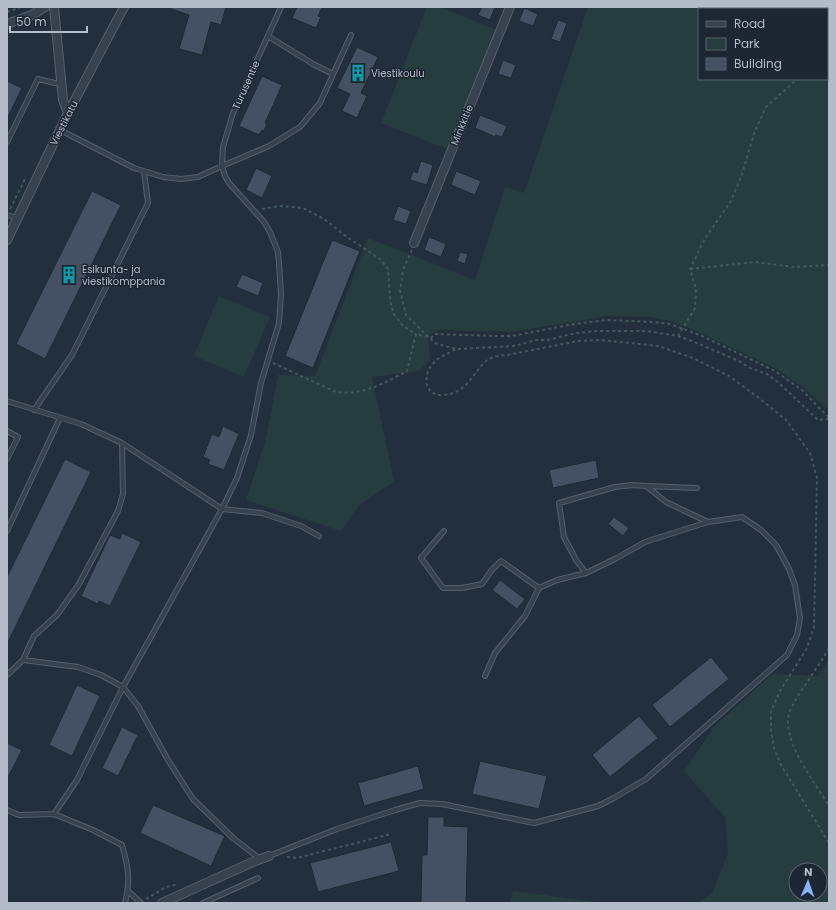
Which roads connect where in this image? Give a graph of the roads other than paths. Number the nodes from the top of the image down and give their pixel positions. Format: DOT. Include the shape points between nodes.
graph roads {
  1 [pos="45,7"];
  2 [pos="54,7"];
  3 [pos="124,7"];
  4 [pos="281,7"];
  5 [pos="510,7"];
  6 [pos="7,24"];
  7 [pos="351,35"];
  8 [pos="268,36"];
  9 [pos="333,74"];
  10 [pos="62,83"];
  11 [pos="68,113"];
  12 [pos="60,130"];
  13 [pos="7,142"];
  14 [pos="222,166"];
  15 [pos="144,172"];
  16 [pos="7,215"];
  17 [pos="17,219"];
  18 [pos="7,240"];
  19 [pos="414,243"];
  20 [pos="7,401"];
  21 [pos="34,410"];
  22 [pos="60,418"];
  23 [pos="7,431"];
  24 [pos="122,443"];
  25 [pos="7,459"];
  26 [pos="646,486"];
  27 [pos="697,488"];
  28 [pos="222,509"];
  29 [pos="708,522"];
  30 [pos="7,531"];
  31 [pos="444,531"];
  32 [pos="319,536"];
  33 [pos="586,573"];
  34 [pos="539,588"];
  35 [pos="23,660"];
  36 [pos="7,675"];
  37 [pos="485,676"];
  38 [pos="123,686"];
  39 [pos="7,810"];
  40 [pos="54,814"];
  41 [pos="269,856"];
  42 [pos="260,859"];
  43 [pos="258,878"];
  44 [pos="128,891"];
  45 [pos="125,903"];
  46 [pos="141,903"];
  47 [pos="162,903"];
  48 [pos="203,903"];
  1 -- 6 [label="street"];
  2 -- 10 [label="street"];
  3 -- 11 [label="street, Viestikatu"];
  4 -- 8 [label="lane, Turusentie"];
  5 -- 19 [label="street, Minkkitie"];
  7 -- 9 [label="lane"];
  8 -- 9 [label="lane"];
  8 -- 14 [label="lane, Turusentie" via="229,125 223,147"];
  9 -- 14 [label="lane" via="320,103 300,127 269,146"];
  10 -- 11 [label="street" via="63,100"];
  10 -- 13 [label="lane" via="38,79"];
  11 -- 12 [label="street, Viestikatu"];
  12 -- 15 [label="lane"];
  12 -- 17 [label="street, Viestikatu"];
  14 -- 15 [label="lane" via="206,174 189,178 171,179"];
  14 -- 28 [label="lane" via="229,183 264,222 274,240 279,264 281,309 244,456"];
  15 -- 21 [label="lane" via="148,203 72,355"];
  16 -- 17 [label="lane"];
  17 -- 18 [label="street, Viestikatu"];
  20 -- 21 [label="lane"];
  21 -- 22 [label="lane"];
  22 -- 24 [label="lane" via="81,424"];
  22 -- 30 [label="lane"];
  23 -- 25 [label="lane" via="18,436"];
  24 -- 28 [label="lane"];
  24 -- 35 [label="lane" via="123,494 118,511 79,584 57,615 34,636"];
  26 -- 27 [label="lane"];
  26 -- 29 [label="lane" via="666,502"];
  26 -- 33 [label="lane" via="615,487 559,503 564,538"];
  28 -- 32 [label="lane" via="262,512 301,526"];
  28 -- 38 [label="lane"];
  29 -- 33 [label="lane" via="645,542"];
  29 -- 41 [label="lane" via="742,517 761,530 776,545 795,586 800,618 797,635 787,654 646,779 598,806 534,823 442,804 420,803 337,829"];
  31 -- 34 [label="lane" via="420,558 443,588 482,584 501,561"];
  33 -- 34 [label="lane" via="557,580"];
  34 -- 37 [label="lane" via="525,616 495,653"];
  35 -- 36 [label="lane"];
  35 -- 38 [label="lane" via="78,667"];
  38 -- 40 [label="lane" via="77,780"];
  38 -- 42 [label="lane" via="138,706 193,799 233,838"];
  39 -- 40 [label="lane" via="19,815"];
  40 -- 44 [label="lane" via="122,845 128,864"];
  41 -- 42 [label="street"];
  42 -- 47 [label="street"];
  43 -- 48 [label="lane"];
  44 -- 45 [label="lane"];
  44 -- 46 [label="lane"];
}
